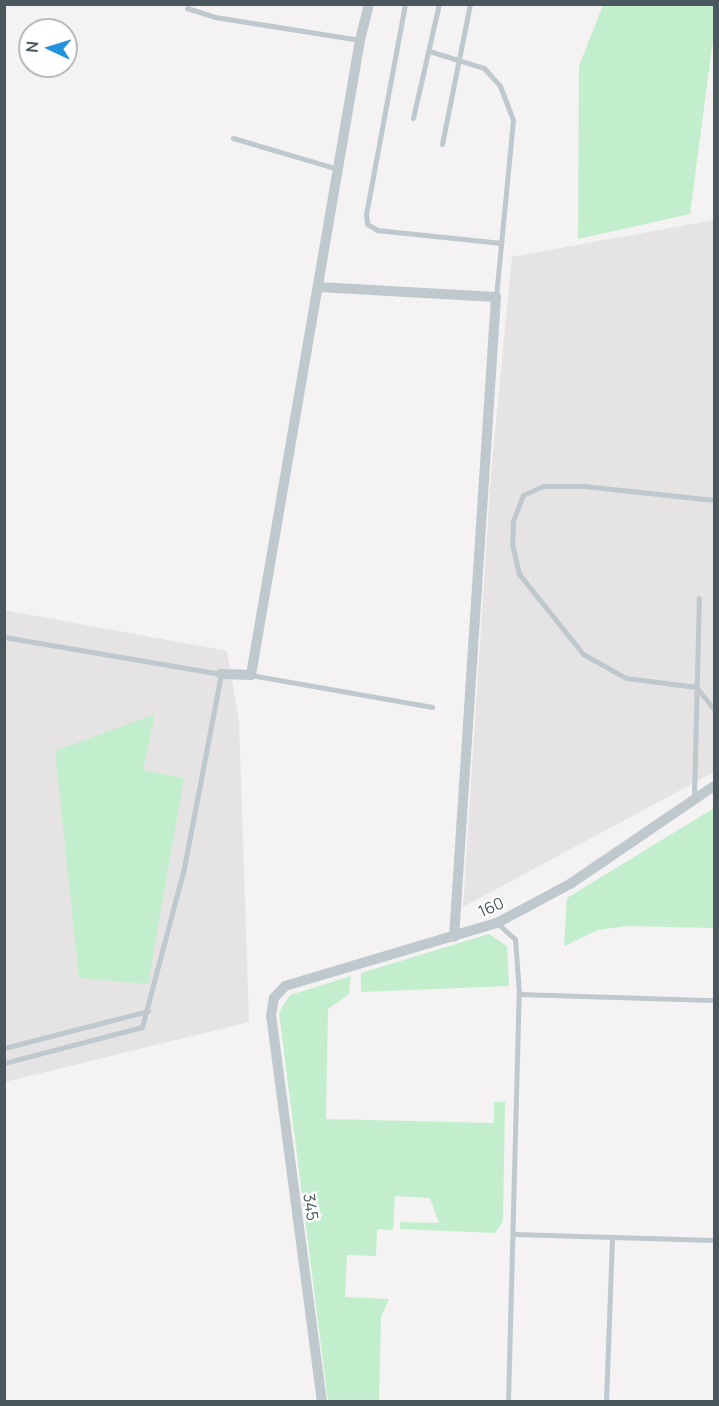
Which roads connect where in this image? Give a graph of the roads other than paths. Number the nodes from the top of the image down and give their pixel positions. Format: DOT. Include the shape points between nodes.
graph roads {
  1 [pos="369,4"];
  2 [pos="405,4"];
  3 [pos="439,4"];
  4 [pos="470,4"];
  5 [pos="187,9"];
  6 [pos="360,40"];
  7 [pos="429,51"];
  8 [pos="459,61"];
  9 [pos="413,118"];
  10 [pos="233,138"];
  11 [pos="442,144"];
  12 [pos="338,169"];
  13 [pos="501,243"];
  14 [pos="318,287"];
  15 [pos="495,297"];
  16 [pos="714,500"];
  17 [pos="699,598"];
  18 [pos="4,638"];
  19 [pos="221,674"];
  20 [pos="251,675"];
  21 [pos="696,687"];
  22 [pos="432,707"];
  23 [pos="714,709"];
  24 [pos="714,786"];
  25 [pos="694,797"];
  26 [pos="497,923"];
  27 [pos="454,938"];
  28 [pos="519,994"];
  29 [pos="714,1000"];
  30 [pos="148,1011"];
  31 [pos="271,1016"];
  32 [pos="4,1048"];
  33 [pos="4,1063"];
  34 [pos="513,1234"];
  35 [pos="612,1237"];
  36 [pos="714,1240"];
  37 [pos="322,1401"];
  38 [pos="508,1401"];
  39 [pos="606,1401"];
  1 -- 6 [label="street"];
  2 -- 13 [label="lane" via="367,224 377,230"];
  3 -- 7 [label="lane"];
  4 -- 8 [label="lane"];
  5 -- 6 [label="lane" via="215,18"];
  6 -- 12 [label="street"];
  7 -- 8 [label="lane"];
  7 -- 9 [label="lane"];
  8 -- 11 [label="lane"];
  8 -- 13 [label="lane" via="484,68 500,86 513,120"];
  10 -- 12 [label="lane"];
  12 -- 14 [label="street"];
  13 -- 15 [label="lane"];
  14 -- 15 [label="street"];
  14 -- 20 [label="street"];
  15 -- 27 [label="street"];
  16 -- 21 [label="lane" via="584,486 543,486 523,495 513,521 512,544 519,574 583,654 626,678"];
  17 -- 21 [label="lane"];
  18 -- 19 [label="lane"];
  19 -- 20 [label="street"];
  19 -- 30 [label="lane" via="184,868"];
  20 -- 22 [label="lane"];
  21 -- 23 [label="lane"];
  21 -- 25 [label="lane"];
  24 -- 25 [label="street, 160"];
  25 -- 26 [label="street, 160" via="570,884"];
  26 -- 27 [label="street, 160"];
  26 -- 28 [label="lane" via="515,939"];
  27 -- 31 [label="street, 160" via="285,986 274,998"];
  28 -- 29 [label="lane"];
  28 -- 34 [label="lane"];
  30 -- 32 [label="lane"];
  30 -- 33 [label="lane" via="142,1027"];
  31 -- 37 [label="street, 345"];
  34 -- 35 [label="lane"];
  34 -- 38 [label="lane"];
  35 -- 36 [label="lane"];
  35 -- 39 [label="lane"];
}
